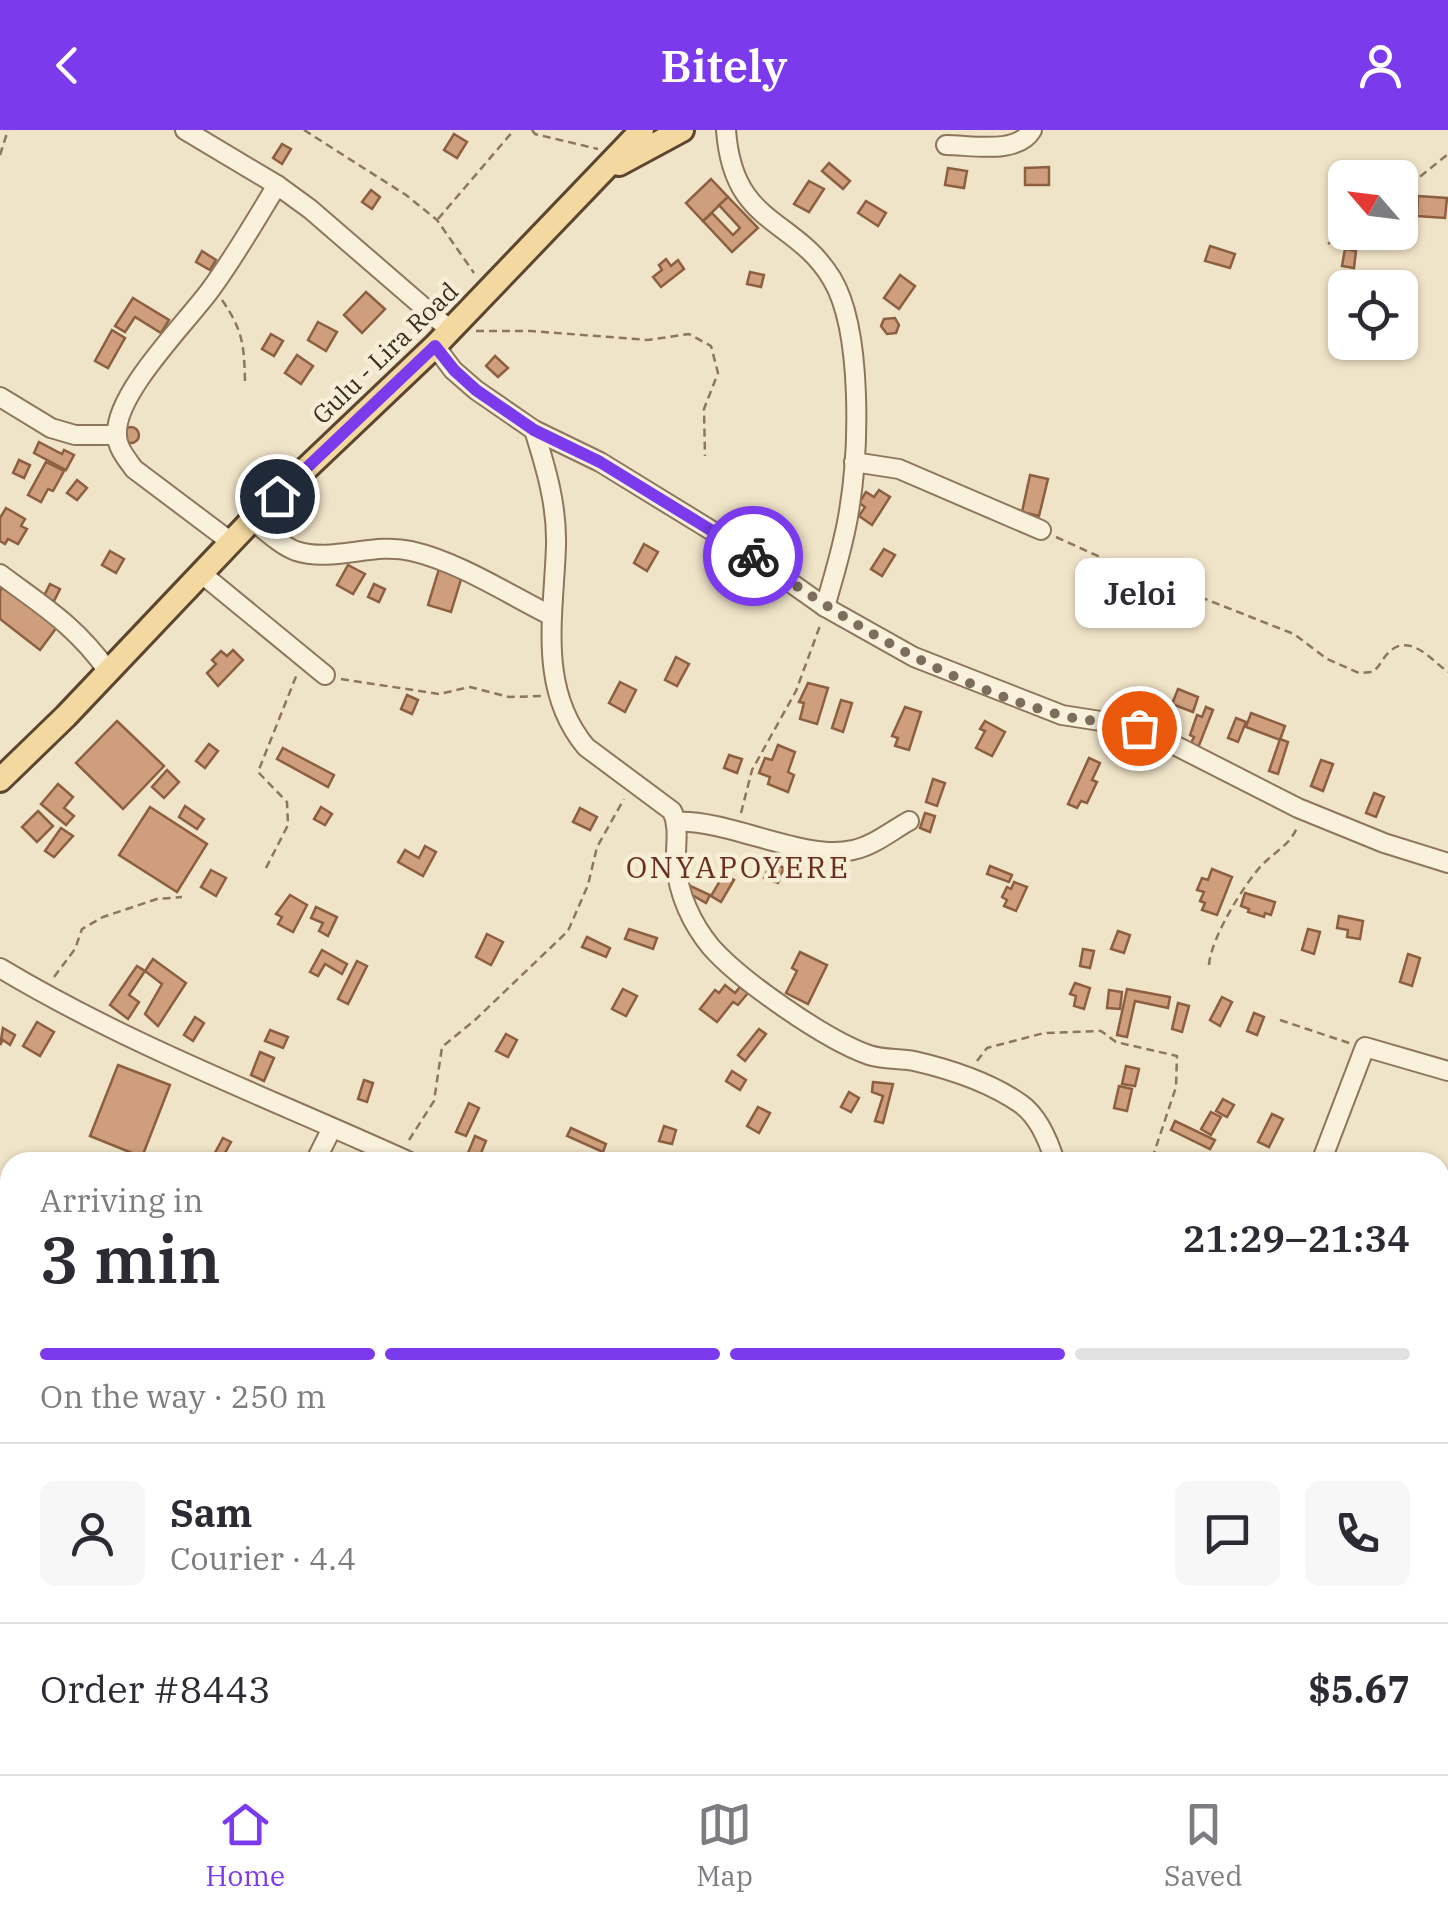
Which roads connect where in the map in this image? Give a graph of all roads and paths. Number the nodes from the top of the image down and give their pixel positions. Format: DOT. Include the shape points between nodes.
graph roads {
  1 [pos="8,130"];
  2 [pos="185,130"];
  3 [pos="304,130"];
  4 [pos="514,130"];
  5 [pos="532,130"];
  6 [pos="642,130"];
  7 [pos="682,130"];
  8 [pos="726,130"];
  9 [pos="1032,130"];
  10 [pos="946,145"];
  11 [pos="619,154"];
  12 [pos="1448,154"];
  13 [pos="0,155"];
  14 [pos="596,176"];
  15 [pos="1418,178"];
  16 [pos="278,186"];
  17 [pos="437,220"];
  18 [pos="213,287"];
  19 [pos="487,291"];
  20 [pos="447,333"];
  21 [pos="244,381"];
  22 [pos="0,397"];
  23 [pos="534,430"];
  24 [pos="116,434"];
  25 [pos="706,456"];
  26 [pos="854,462"];
  27 [pos="252,520"];
  28 [pos="1042,530"];
  29 [pos="231,542"];
  30 [pos="0,574"];
  31 [pos="202,574"];
  32 [pos="825,607"];
  33 [pos="550,615"];
  34 [pos="302,658"];
  35 [pos="108,670"];
  36 [pos="1448,672"];
  37 [pos="325,675"];
  38 [pos="558,695"];
  39 [pos="0,780"];
  40 [pos="634,784"];
  41 [pos="1298,808"];
  42 [pos="908,821"];
  43 [pos="677,822"];
  44 [pos="733,831"];
  45 [pos="1448,863"];
  46 [pos="266,868"];
  47 [pos="182,897"];
  48 [pos="1209,965"];
  49 [pos="0,968"];
  50 [pos="38,991"];
  51 [pos="1280,1020"];
  52 [pos="1365,1047"];
  53 [pos="1448,1071"];
  54 [pos="976,1082"];
  55 [pos="332,1128"];
  56 [pos="320,1152"];
  57 [pos="385,1152"];
  58 [pos="405,1152"];
  59 [pos="1051,1152"];
  60 [pos="1154,1152"];
  61 [pos="1325,1152"];
  1 -- 13 [label="path"];
  2 -- 16 [label="street"];
  3 -- 17 [label="path"];
  4 -- 17 [label="path"];
  5 -- 11 [label="path"];
  6 -- 11 [label="main road, Gulu - Lira Road"];
  7 -- 14 [label="main road"];
  8 -- 26 [label="street" via="736,178 756,210 831,277 846,309"];
  9 -- 10 [label="street" via="1016,145"];
  11 -- 14 [label="main road, Gulu - Lira Road"];
  12 -- 15 [label="path"];
  14 -- 19 [label="main road, Gulu - Lira Road"];
  16 -- 18 [label="street"];
  16 -- 20 [label="street" via="396,280"];
  17 -- 19 [label="path"];
  18 -- 21 [label="path" via="240,326"];
  18 -- 24 [label="street" via="150,361"];
  19 -- 20 [label="main road, Gulu - Lira Road"];
  20 -- 23 [label="street" via="454,370"];
  20 -- 25 [label="path" via="648,340 689,334 711,346 718,373 704,409"];
  20 -- 27 [label="main road, Gulu - Lira Road"];
  22 -- 24 [label="street" via="51,428"];
  23 -- 32 [label="street" via="600,462"];
  23 -- 33 [label="street" via="551,487 556,542"];
  24 -- 29 [label="street" via="134,469"];
  26 -- 28 [label="street" via="900,469"];
  26 -- 32 [label="street" via="850,510"];
  27 -- 29 [label="main road, Gulu - Lira Road"];
  27 -- 33 [label="street" via="294,550 311,554 381,546 437,558"];
  28 -- 36 [label="path" via="1294,634 1358,673 1373,672 1393,648 1404,646 1431,656"];
  29 -- 31 [label="main road, Gulu - Lira Road"];
  30 -- 35 [label="street" via="61,616"];
  31 -- 34 [label="street"];
  31 -- 35 [label="main road, Gulu - Lira Road"];
  32 -- 41 [label="street" via="951,674 1062,715 1139,728"];
  32 -- 44 [label="path" via="796,691 752,770"];
  33 -- 38 [label="street"];
  34 -- 37 [label="street"];
  34 -- 46 [label="path" via="258,772 288,802 288,825"];
  35 -- 39 [label="main road, Gulu - Lira Road"];
  37 -- 38 [label="path" via="440,694 470,687 509,697"];
  38 -- 40 [label="street" via="586,747"];
  40 -- 43 [label="street" via="668,807"];
  40 -- 58 [label="path" via="597,847 568,931 442,1047 434,1101"];
  41 -- 45 [label="street"];
  41 -- 48 [label="path" via="1295,834 1243,892"];
  42 -- 44 [label="street" via="840,852"];
  43 -- 44 [label="street"];
  43 -- 54 [label="street" via="679,887 695,924 730,966 865,1054"];
  47 -- 50 [label="path" via="156,899 82,929 58,973"];
  49 -- 50 [label="street"];
  50 -- 55 [label="street"];
  51 -- 52 [label="path"];
  52 -- 53 [label="street"];
  52 -- 61 [label="street"];
  54 -- 59 [label="street" via="1022,1104"];
  54 -- 60 [label="path" via="976,1062 987,1048 1044,1033 1100,1032 1178,1056 1176,1087"];
  55 -- 56 [label="street"];
  55 -- 57 [label="street"];
}
